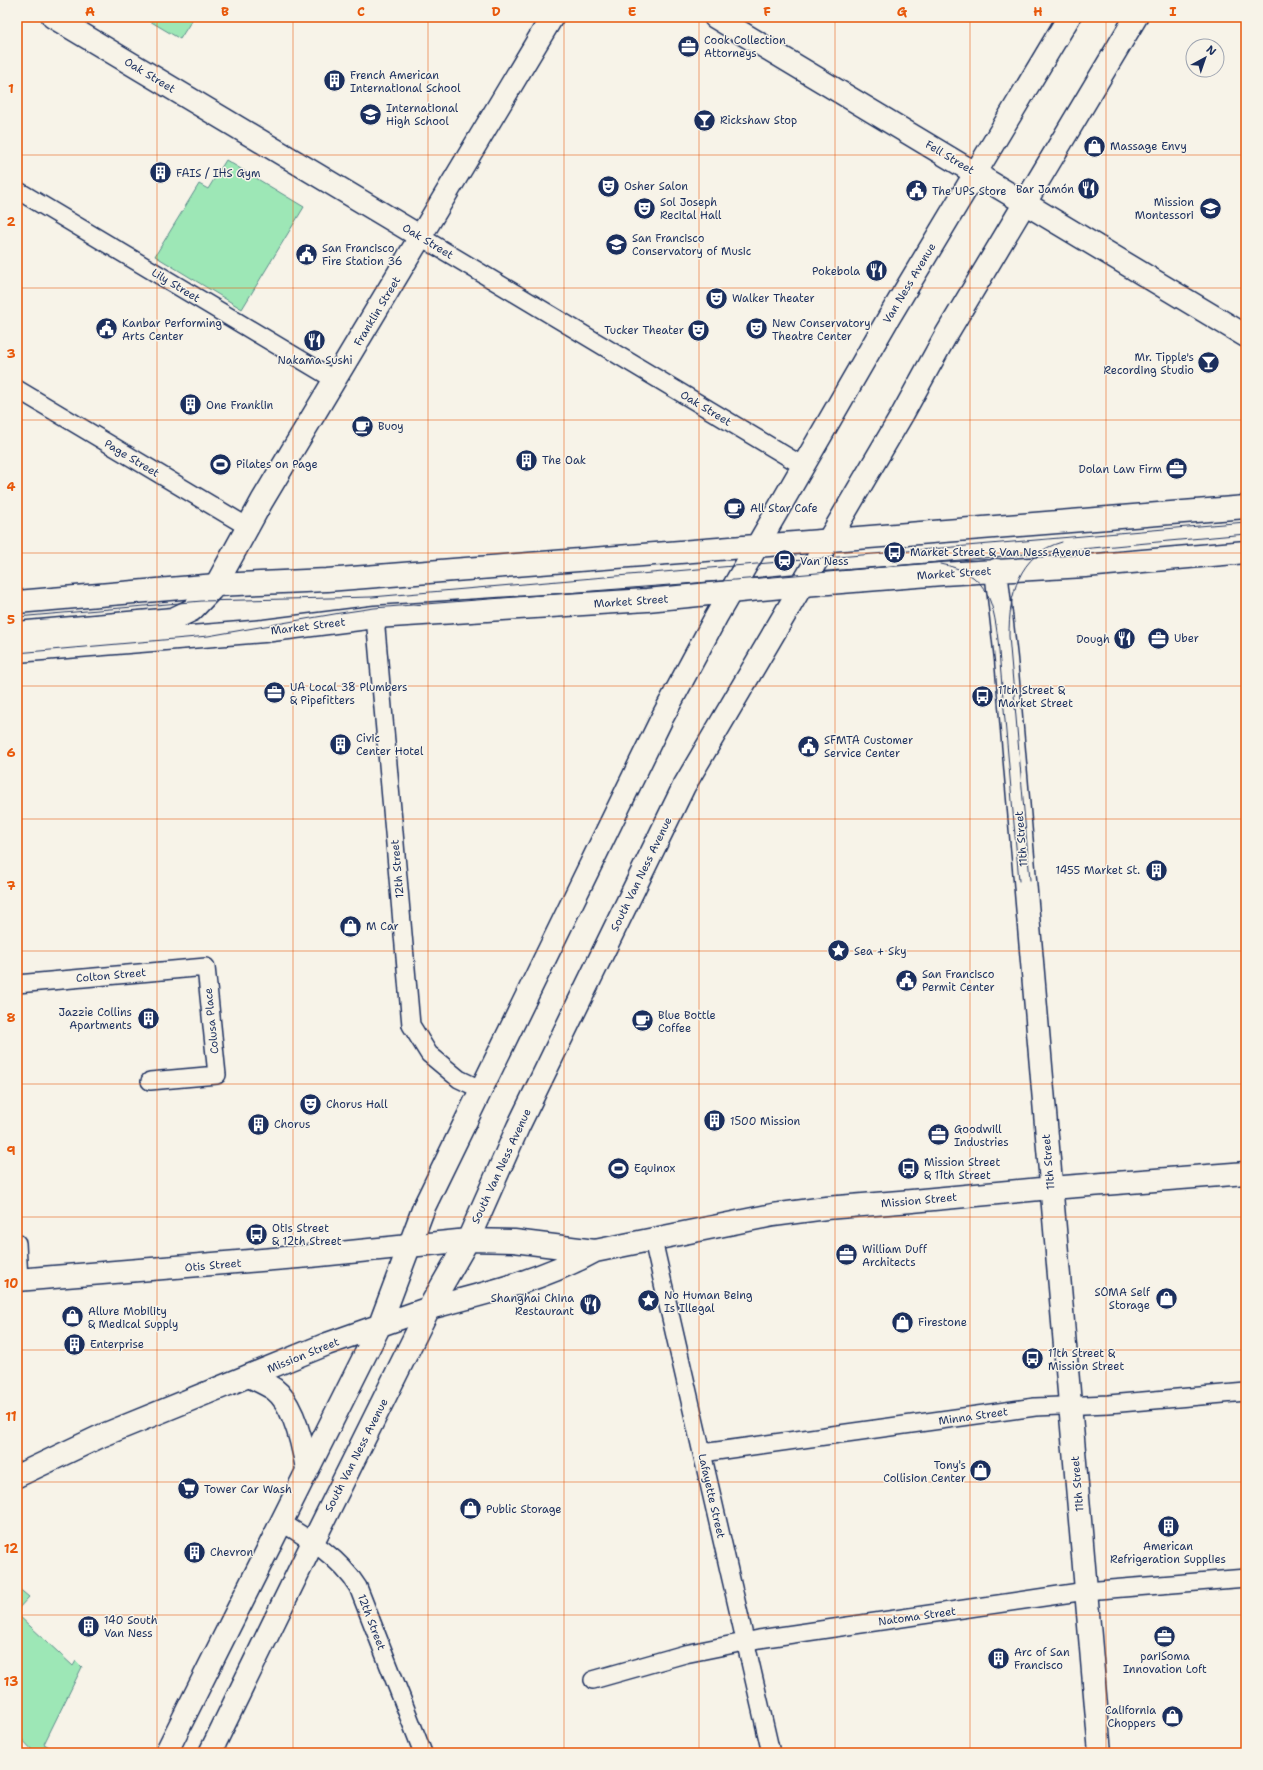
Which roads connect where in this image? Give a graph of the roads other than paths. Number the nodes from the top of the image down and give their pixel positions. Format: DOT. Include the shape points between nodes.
graph roads {
  1 [pos="53,17"];
  2 [pos="552,17"];
  3 [pos="715,17"];
  4 [pos="1069,17"];
  5 [pos="1136,17"];
  6 [pos="975,172"];
  7 [pos="17,190"];
  8 [pos="1025,203"];
  9 [pos="421,237"];
  10 [pos="1246,336"];
  11 [pos="335,380"];
  12 [pos="17,389"];
  13 [pos="803,466"];
  14 [pos="1246,507"];
  15 [pos="248,528"];
  16 [pos="829,540"];
  17 [pos="756,546"];
  18 [pos="1246,552"];
  19 [pos="996,570"];
  20 [pos="216,585"];
  21 [pos="803,585"];
  22 [pos="730,593"];
  23 [pos="17,602"];
  24 [pos="375,617"];
  25 [pos="17,632"];
  26 [pos="17,651"];
  27 [pos="206,967"];
  28 [pos="17,984"];
  29 [pos="150,1081"];
  30 [pos="480,1089"];
  31 [pos="1246,1173"];
  32 [pos="1051,1188"];
  33 [pos="468,1240"];
  34 [pos="653,1240"];
  35 [pos="17,1243"];
  36 [pos="409,1247"];
  37 [pos="595,1251"];
  38 [pos="18,1280"];
  39 [pos="429,1308"];
  40 [pos="379,1327"];
  41 [pos="249,1376"];
  42 [pos="1246,1392"];
  43 [pos="1070,1405"];
  44 [pos="702,1453"];
  45 [pos="307,1469"];
  46 [pos="17,1476"];
  47 [pos="281,1522"];
  48 [pos="313,1542"];
  49 [pos="1246,1578"];
  50 [pos="1086,1591"];
  51 [pos="746,1641"];
  52 [pos="593,1680"];
  53 [pos="166,1753"];
  54 [pos="210,1753"];
  55 [pos="423,1753"];
  56 [pos="771,1753"];
  57 [pos="1100,1753"];
  1 -- 9 [label="main road, Oak Street"];
  2 -- 9 [label="main road, Franklin Street"];
  3 -- 6 [label="main road, Fell Street"];
  4 -- 6 [label="main road, Van Ness Avenue"];
  5 -- 8 [label="main road"];
  6 -- 8 [label="main road, Fell Street"];
  6 -- 13 [label="main road, Van Ness Avenue"];
  7 -- 11 [label="street, Lily Street"];
  8 -- 10 [label="main road, Fell Street"];
  8 -- 16 [label="main road"];
  9 -- 11 [label="main road, Franklin Street"];
  9 -- 13 [label="street, Oak Street"];
  11 -- 15 [label="main road, Franklin Street"];
  12 -- 15 [label="street, Page Street"];
  13 -- 17 [label="main road, Van Ness Avenue"];
  14 -- 16 [label="main road"];
  15 -- 20 [label="main road, Franklin Street"];
  16 -- 17 [label="main road"];
  16 -- 21 [label="main road"];
  17 -- 20 [label="main road" via="327,580"];
  17 -- 22 [label="main road, Van Ness Avenue"];
  18 -- 19 [label="main road, Market Street" via="1085,566"];
  19 -- 21 [label="main road, Market Street"];
  19 -- 32 [label="main road, 11th Street" via="1006,659"];
  20 -- 23 [label="main road"];
  20 -- 25 [label="main road" via="192,610 173,619"];
  21 -- 22 [label="main road, Market Street"];
  21 -- 33 [label="main road, South Van Ness Avenue" via="684,786 518,1127"];
  22 -- 24 [label="main road, Market Street"];
  22 -- 30 [label="main road" via="663,716"];
  24 -- 26 [label="main road, Market Street" via="264,631"];
  24 -- 30 [label="street, 12th Street" via="412,1025 429,1054 459,1079"];
  27 -- 28 [label="street, Colton Street"];
  27 -- 29 [label="street, Colusa Place" via="217,1075"];
  30 -- 36 [label="main road" via="424,1207"];
  31 -- 32 [label="main road, Mission Street"];
  32 -- 34 [label="main road, Mission Street" via="826,1208 773,1215"];
  32 -- 43 [label="main road, 11th Street"];
  33 -- 36 [label="main road, Mission Street"];
  33 -- 37 [label="main road, Mission Street" via="514,1241"];
  33 -- 39 [label="main road, South Van Ness Avenue"];
  34 -- 37 [label="main road, Mission Street"];
  34 -- 44 [label="street, Lafayette Street"];
  35 -- 38 [label="street"];
  36 -- 38 [label="main road, Otis Street"];
  36 -- 40 [label="main road"];
  37 -- 39 [label="main road, Mission Street" via="569,1266 527,1282"];
  39 -- 40 [label="main road, Mission Street"];
  39 -- 48 [label="main road, South Van Ness Avenue"];
  40 -- 41 [label="main road, Mission Street" via="327,1344"];
  40 -- 45 [label="main road"];
  41 -- 45 [label="main road" via="275,1390 290,1411 301,1436"];
  41 -- 46 [label="main road, Mission Street" via="102,1436"];
  42 -- 43 [label="street, Minna Street"];
  43 -- 44 [label="street, Minna Street" via="1035,1407"];
  43 -- 50 [label="main road, 11th Street"];
  44 -- 51 [label="street, Lafayette Street"];
  45 -- 47 [label="main road"];
  47 -- 48 [label="street, 12th Street"];
  47 -- 53 [label="main road"];
  48 -- 54 [label="main road, South Van Ness Avenue"];
  48 -- 55 [label="street, 12th Street" via="350,1574 358,1587"];
  49 -- 50 [label="street, Natoma Street"];
  50 -- 51 [label="street, Natoma Street"];
  50 -- 57 [label="main road, 11th Street"];
  51 -- 52 [label="street, Natoma Street" via="685,1654"];
  51 -- 56 [label="street, Lafayette Street"];
}
